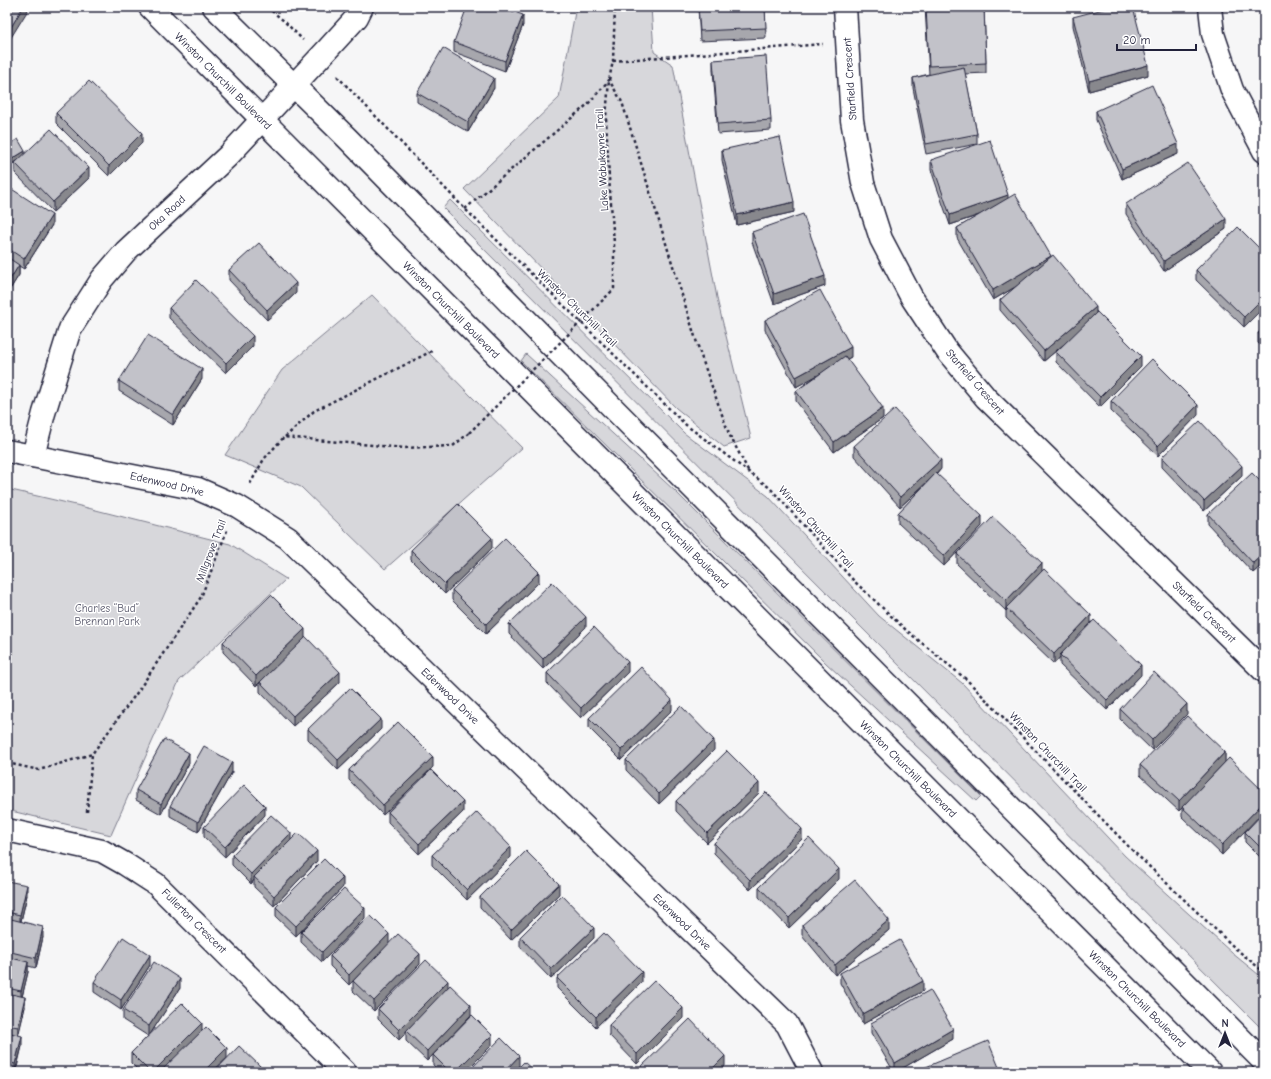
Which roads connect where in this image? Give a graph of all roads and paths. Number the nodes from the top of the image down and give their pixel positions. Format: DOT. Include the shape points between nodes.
graph roads {
  1 [pos="150,7"];
  2 [pos="214,7"];
  3 [pos="267,7"];
  4 [pos="362,7"];
  5 [pos="615,7"];
  6 [pos="845,7"];
  7 [pos="1210,7"];
  8 [pos="284,21"];
  9 [pos="847,42"];
  10 [pos="613,61"];
  11 [pos="608,80"];
  12 [pos="294,86"];
  13 [pos="354,94"];
  14 [pos="262,120"];
  15 [pos="1264,151"];
  16 [pos="465,209"];
  17 [pos="432,351"];
  18 [pos="284,437"];
  19 [pos="7,451"];
  20 [pos="33,456"];
  21 [pos="749,473"];
  22 [pos="237,506"];
  23 [pos="1264,671"];
  24 [pos="92,754"];
  25 [pos="7,763"];
  26 [pos="87,812"];
  27 [pos="7,830"];
  28 [pos="1264,972"];
  29 [pos="1264,1062"];
  30 [pos="345,1072"];
  31 [pos="812,1072"];
  32 [pos="1210,1072"];
  1 -- 14 [label="street, Winston Churchill Boulevard"];
  2 -- 12 [label="street"];
  3 -- 8 [label="path"];
  4 -- 12 [label="street, Oka Road" via="357,17"];
  5 -- 10 [label="path, Lake Wabukayne Trail"];
  6 -- 9 [label="street, Starfield Crescent"];
  7 -- 15 [label="street" via="1213,34 1232,90"];
  9 -- 10 [label="path"];
  9 -- 23 [label="street, Starfield Crescent" via="852,120 863,183 882,238 912,298 947,350 986,398"];
  10 -- 11 [label="path, Lake Wabukayne Trail"];
  11 -- 16 [label="path" via="588,104"];
  11 -- 18 [label="path, Lake Wabukayne Trail, bridge" via="606,118 614,243 614,289 453,446 404,448"];
  11 -- 21 [label="path" via="622,102 701,356 730,434"];
  12 -- 14 [label="street, Oka Road"];
  12 -- 29 [label="street"];
  13 -- 16 [label="path, Winston Churchill Trail"];
  14 -- 20 [label="street, Oka Road" via="228,156 126,251 102,278 70,329"];
  14 -- 32 [label="street, Winston Churchill Boulevard"];
  16 -- 21 [label="path, Winston Churchill Trail" via="686,425"];
  17 -- 18 [label="path, Millgrove Trail" via="314,411"];
  18 -- 22 [label="path, Millgrove Trail" via="264,459"];
  19 -- 20 [label="street, Edenwood Drive"];
  20 -- 22 [label="street, Edenwood Drive" via="198,489"];
  21 -- 28 [label="path, Winston Churchill Trail" via="770,488 854,581 906,630 967,680 1133,852"];
  22 -- 24 [label="path, Millgrove Trail" via="201,597"];
  22 -- 31 [label="street, Edenwood Drive" via="288,538 787,1024"];
  24 -- 25 [label="path" via="39,770"];
  24 -- 26 [label="path"];
  27 -- 30 [label="street, Fullerton Crescent" via="102,852 156,884"];
}
